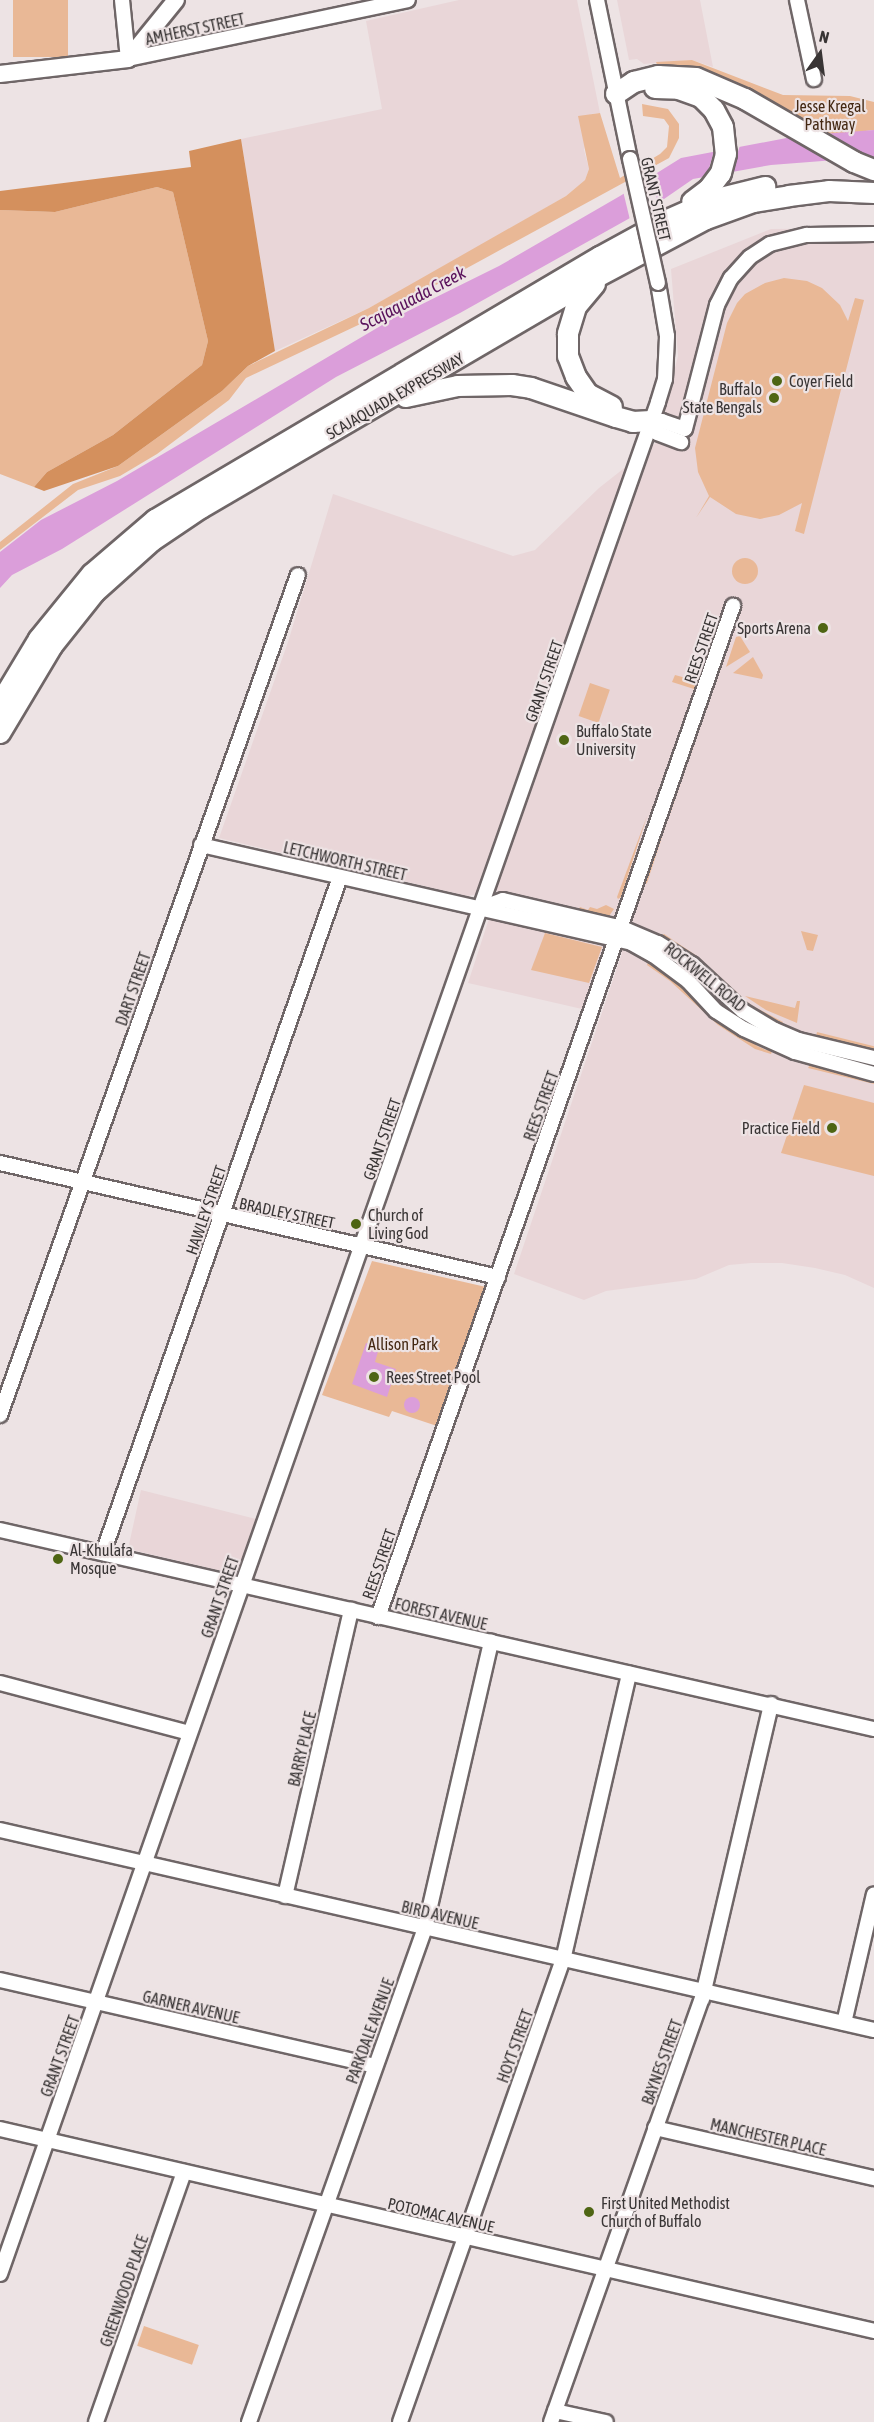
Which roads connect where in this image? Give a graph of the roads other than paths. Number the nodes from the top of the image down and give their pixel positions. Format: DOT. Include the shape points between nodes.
graph roads {
  1 [pos="122,0"];
  2 [pos="176,0"];
  3 [pos="408,0"];
  4 [pos="597,0"];
  5 [pos="797,0"];
  6 [pos="128,59"];
  7 [pos="0,74"];
  8 [pos="814,79"];
  9 [pos="616,94"];
  10 [pos="874,170"];
  11 [pos="874,181"];
  12 [pos="874,193"];
  13 [pos="668,220"];
  14 [pos="874,234"];
  15 [pos="606,272"];
  16 [pos="380,405"];
  17 [pos="651,422"];
  18 [pos="298,575"];
  19 [pos="733,606"];
  20 [pos="46,643"];
  21 [pos="0,704"];
  22 [pos="0,733"];
  23 [pos="201,845"];
  24 [pos="340,877"];
  25 [pos="481,908"];
  26 [pos="620,934"];
  27 [pos="874,1058"];
  28 [pos="874,1074"];
  29 [pos="0,1163"];
  30 [pos="82,1182"];
  31 [pos="222,1216"];
  32 [pos="362,1246"];
  33 [pos="498,1277"];
  34 [pos="0,1415"];
  35 [pos="0,1530"];
  36 [pos="103,1554"];
  37 [pos="242,1585"];
  38 [pos="351,1610"];
  39 [pos="378,1617"];
  40 [pos="491,1642"];
  41 [pos="628,1673"];
  42 [pos="0,1683"];
  43 [pos="771,1704"];
  44 [pos="874,1729"];
  45 [pos="189,1733"];
  46 [pos="0,1830"];
  47 [pos="144,1862"];
  48 [pos="874,1894"];
  49 [pos="285,1896"];
  50 [pos="424,1928"];
  51 [pos="563,1959"];
  52 [pos="0,1980"];
  53 [pos="704,1992"];
  54 [pos="97,2002"];
  55 [pos="844,2023"];
  56 [pos="874,2030"];
  57 [pos="375,2066"];
  58 [pos="656,2128"];
  59 [pos="0,2129"];
  60 [pos="47,2140"];
  61 [pos="184,2172"];
  62 [pos="874,2178"];
  63 [pos="326,2204"];
  64 [pos="464,2237"];
  65 [pos="603,2270"];
  66 [pos="0,2274"];
  67 [pos="874,2331"];
  68 [pos="553,2419"];
  69 [pos="96,2422"];
  70 [pos="249,2422"];
  71 [pos="400,2422"];
  72 [pos="606,2422"];
  1 -- 6 [label="street"];
  2 -- 6 [label="main road"];
  3 -- 6 [label="street, AMHERST STREET"];
  4 -- 9 [label="street, GRANT STREET"];
  5 -- 8 [label="street"];
  6 -- 7 [label="main road"];
  9 -- 10 [label="highway" via="634,82 658,76 696,78 745,99"];
  9 -- 13 [label="highway" via="666,87 690,92 714,110 723,127 724,163 714,184"];
  9 -- 17 [label="street, GRANT STREET, bridge" via="665,316 665,379"];
  11 -- 13 [label="highway, SCAJAQUADA EXPRESSWAY" via="822,179 774,185 713,200"];
  12 -- 15 [label="highway, SCAJAQUADA EXPRESSWAY" via="829,191 753,202 706,219"];
  13 -- 20 [label="highway, SCAJAQUADA EXPRESSWAY" via="154,520 93,574"];
  14 -- 17 [label="street" via="807,235 770,244 738,268 717,305 683,436 662,420"];
  15 -- 16 [label="highway, SCAJAQUADA EXPRESSWAY"];
  15 -- 17 [label="highway" via="576,307 568,334 568,356 588,394"];
  16 -- 17 [label="highway" via="437,389 493,383 531,388 633,422"];
  16 -- 20 [label="highway, SCAJAQUADA EXPRESSWAY" via="201,508 152,541"];
  17 -- 25 [label="street, GRANT STREET"];
  18 -- 23 [label="street, DART STREET"];
  19 -- 26 [label="street, REES STREET"];
  20 -- 21 [label="highway, SCAJAQUADA EXPRESSWAY"];
  20 -- 22 [label="highway, SCAJAQUADA EXPRESSWAY"];
  23 -- 24 [label="street, LETCHWORTH STREET"];
  23 -- 30 [label="street, DART STREET"];
  24 -- 25 [label="street, LETCHWORTH STREET"];
  24 -- 31 [label="street, HAWLEY STREET"];
  25 -- 26 [label="street, LETCHWORTH STREET"];
  25 -- 32 [label="street, GRANT STREET"];
  26 -- 27 [label="street, ROCKWELL ROAD" via="658,943 692,964 743,1011 775,1030 799,1040"];
  26 -- 28 [label="street, ROCKWELL ROAD" via="688,981 716,1011 744,1029 795,1052"];
  26 -- 33 [label="street, REES STREET"];
  29 -- 30 [label="street, BRADLEY STREET"];
  30 -- 31 [label="street, BRADLEY STREET"];
  30 -- 34 [label="street, DART STREET"];
  31 -- 32 [label="street, BRADLEY STREET"];
  31 -- 36 [label="street, HAWLEY STREET"];
  32 -- 33 [label="street, BRADLEY STREET"];
  32 -- 37 [label="street, GRANT STREET"];
  33 -- 39 [label="street, REES STREET"];
  35 -- 36 [label="street, FOREST AVENUE"];
  36 -- 37 [label="street, FOREST AVENUE"];
  37 -- 38 [label="street, FOREST AVENUE"];
  37 -- 45 [label="street, GRANT STREET"];
  38 -- 39 [label="street, FOREST AVENUE"];
  38 -- 49 [label="street, BARRY PLACE"];
  39 -- 40 [label="street, FOREST AVENUE"];
  40 -- 41 [label="street, FOREST AVENUE"];
  40 -- 50 [label="street, PARKDALE AVENUE"];
  41 -- 43 [label="street, FOREST AVENUE"];
  41 -- 51 [label="street, HOYT STREET"];
  42 -- 45 [label="street"];
  43 -- 44 [label="street, FOREST AVENUE"];
  43 -- 53 [label="street, BAYNES STREET"];
  45 -- 47 [label="street, GRANT STREET"];
  46 -- 47 [label="street, BIRD AVENUE"];
  47 -- 49 [label="street, BIRD AVENUE"];
  47 -- 54 [label="street, GRANT STREET"];
  48 -- 55 [label="street"];
  49 -- 50 [label="street, BIRD AVENUE"];
  50 -- 51 [label="street, BIRD AVENUE"];
  50 -- 57 [label="street, PARKDALE AVENUE"];
  51 -- 53 [label="street, BIRD AVENUE"];
  51 -- 64 [label="street, HOYT STREET"];
  52 -- 54 [label="street, GARNER AVENUE"];
  53 -- 55 [label="street, BIRD AVENUE"];
  53 -- 58 [label="street, BAYNES STREET"];
  54 -- 57 [label="street, GARNER AVENUE"];
  54 -- 60 [label="street, GRANT STREET"];
  55 -- 56 [label="street, BIRD AVENUE"];
  57 -- 63 [label="street, PARKDALE AVENUE"];
  58 -- 62 [label="street, MANCHESTER PLACE"];
  58 -- 65 [label="street, BAYNES STREET"];
  59 -- 60 [label="street, POTOMAC AVENUE"];
  60 -- 61 [label="street, POTOMAC AVENUE"];
  60 -- 66 [label="street, GRANT STREET"];
  61 -- 63 [label="street, POTOMAC AVENUE"];
  61 -- 69 [label="street, GREENWOOD PLACE"];
  63 -- 64 [label="street, POTOMAC AVENUE"];
  63 -- 70 [label="street, PARKDALE AVENUE"];
  64 -- 65 [label="street, POTOMAC AVENUE"];
  64 -- 71 [label="street, HOYT STREET"];
  65 -- 67 [label="street, POTOMAC AVENUE"];
  65 -- 68 [label="street, BAYNES STREET"];
  68 -- 72 [label="street"];
}
